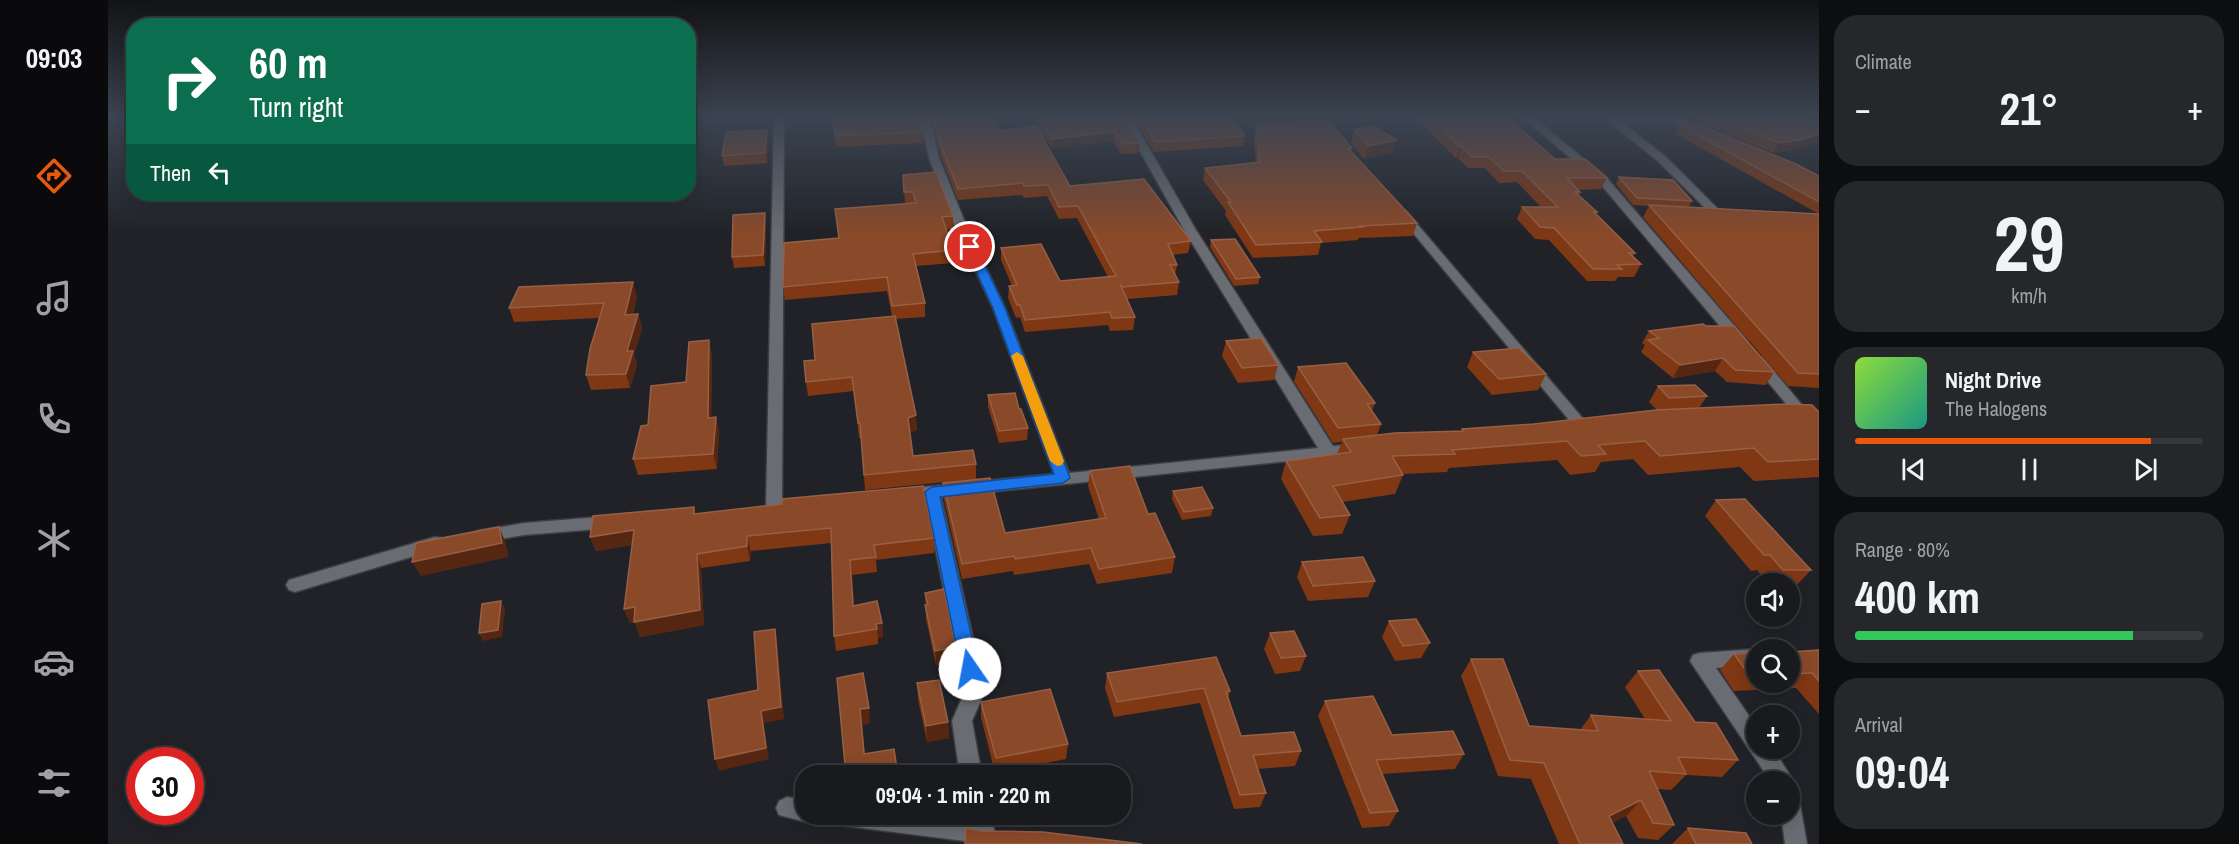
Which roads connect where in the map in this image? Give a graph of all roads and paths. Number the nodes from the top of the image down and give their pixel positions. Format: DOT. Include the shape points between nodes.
graph roads {
  1 [pos="778,156"];
  2 [pos="934,156"];
  3 [pos="1148,156"];
  4 [pos="1575,156"];
  5 [pos="1659,156"];
  6 [pos="1390,199"];
  7 [pos="1696,214"];
  8 [pos="1802,414"];
  9 [pos="1779,415"];
  10 [pos="1819,416"];
  11 [pos="1557,427"];
  12 [pos="1374,447"];
  13 [pos="1329,452"];
  14 [pos="1063,478"];
  15 [pos="932,492"];
  16 [pos="887,496"];
  17 [pos="774,507"];
  18 [pos="631,520"];
  19 [pos="295,585"];
  20 [pos="1746,658"];
  21 [pos="1746,728"];
  22 [pos="969,765"];
  23 [pos="984,825"];
  24 [pos="1793,825"];
  25 [pos="1004,834"];
  26 [pos="1796,844"];
  1 -- 17 [label="street"];
  2 -- 14 [label="street" via="999,308"];
  3 -- 13 [label="street"];
  4 -- 8 [label="street" via="1635,211"];
  5 -- 7 [label="street" via="1724,216"];
  6 -- 11 [label="street" via="1586,424"];
  8 -- 9 [label="street"];
  8 -- 10 [label="street"];
  12 -- 13 [label="street"];
  13 -- 14 [label="street"];
  14 -- 15 [label="street"];
  15 -- 16 [label="street"];
  15 -- 22 [label="street" via="975,691 962,721"];
  18 -- 19 [label="street" via="524,529 419,546"];
  20 -- 21 [label="street" via="1700,661"];
  23 -- 25 [label="street"];
  24 -- 26 [label="street"];
}
